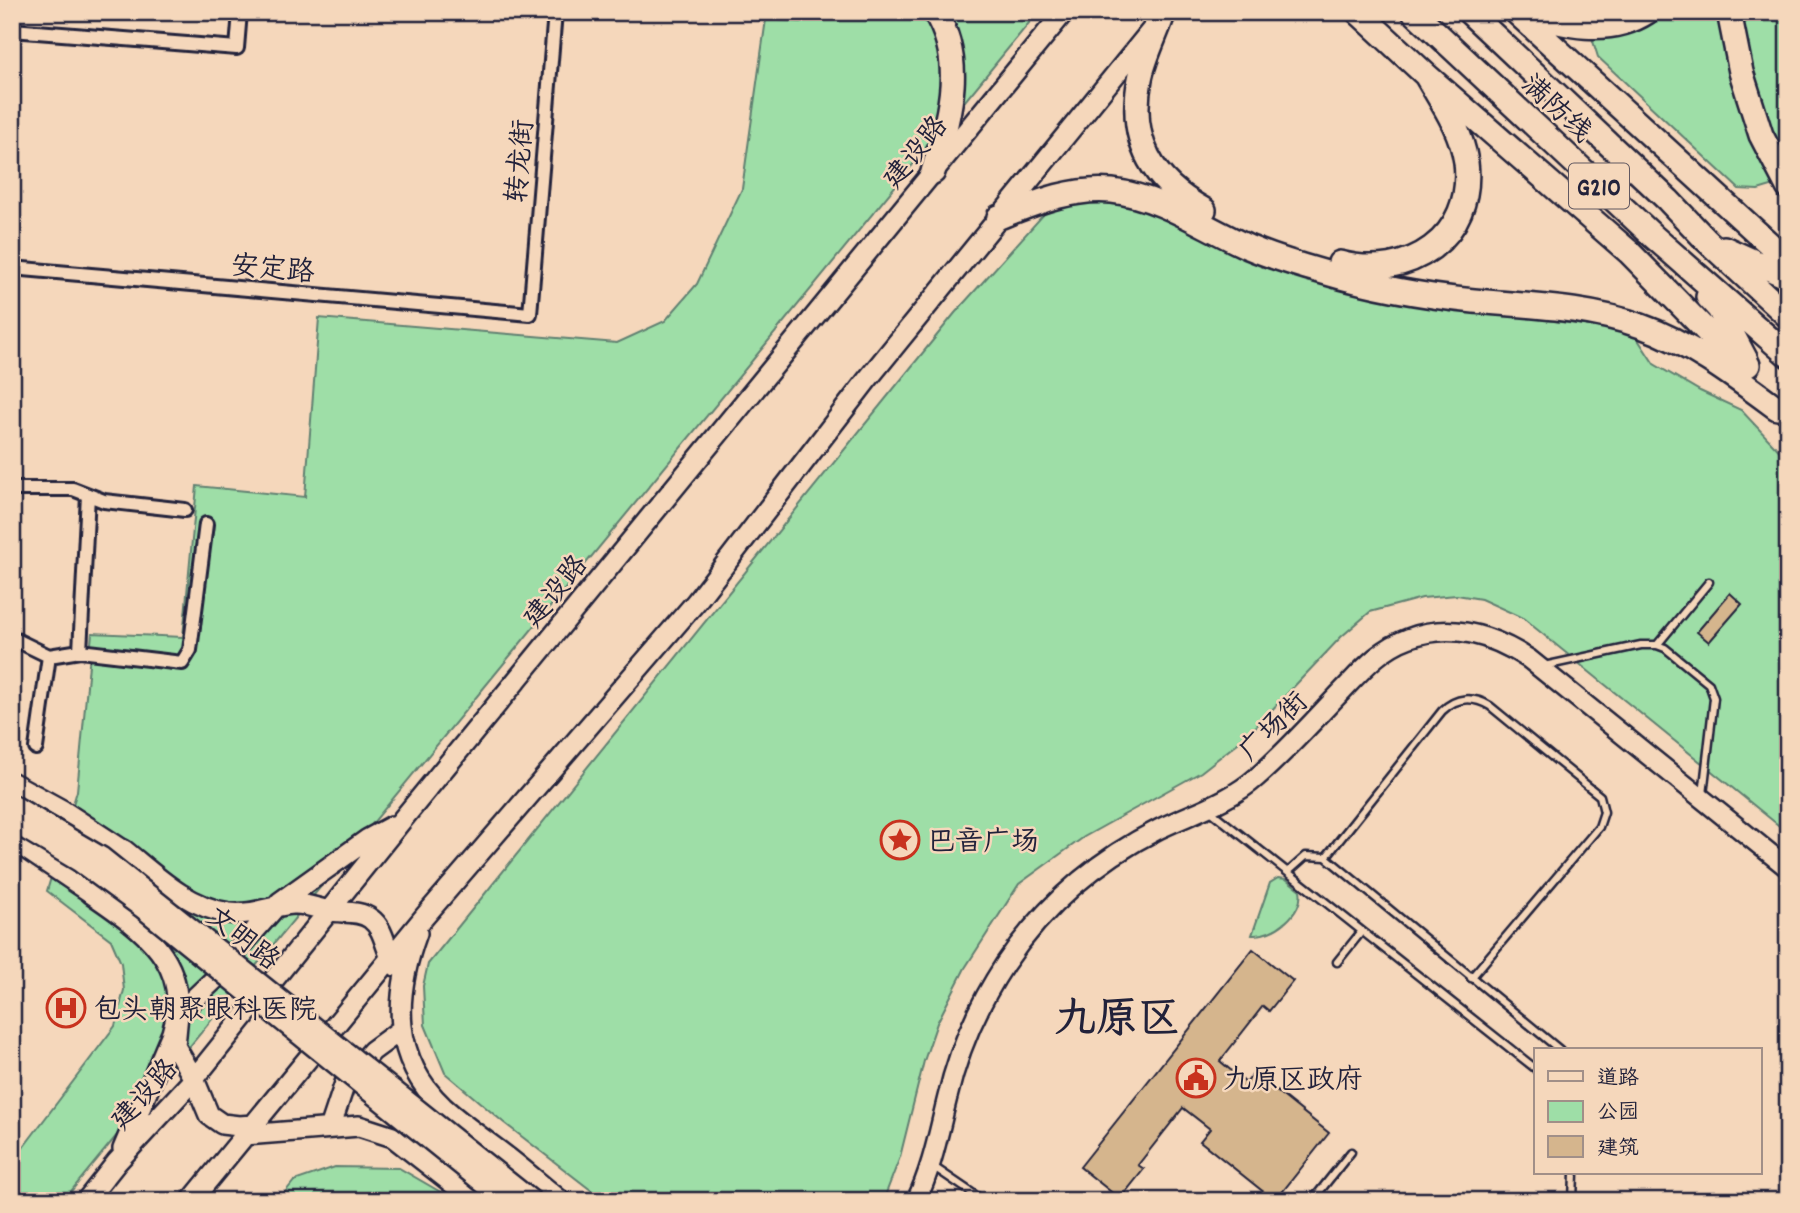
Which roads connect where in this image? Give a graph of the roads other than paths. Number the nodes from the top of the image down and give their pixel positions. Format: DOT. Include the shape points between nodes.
graph roads {
  1 [pos="240,12"];
  2 [pos="555,12"];
  3 [pos="936,12"];
  4 [pos="1063,12"];
  5 [pos="1358,12"];
  6 [pos="1414,12"];
  7 [pos="1469,12"];
  8 [pos="1517,12"];
  9 [pos="1523,12"];
  10 [pos="1647,12"];
  11 [pos="1729,12"];
  12 [pos="1164,15"];
  13 [pos="12,30"];
  14 [pos="1426,75"];
  15 [pos="933,172"];
  16 [pos="1788,187"];
  17 [pos="999,217"];
  18 [pos="1654,237"];
  19 [pos="1706,240"];
  20 [pos="1788,261"];
  21 [pos="12,268"];
  22 [pos="1788,277"];
  23 [pos="530,314"];
  24 [pos="1788,316"];
  25 [pos="1788,355"];
  26 [pos="1748,365"];
  27 [pos="1782,414"];
  28 [pos="12,489"];
  29 [pos="88,495"];
  30 [pos="185,510"];
  31 [pos="206,524"];
  32 [pos="1709,582"];
  33 [pos="12,638"];
  34 [pos="1657,645"];
  35 [pos="80,651"];
  36 [pos="49,656"];
  37 [pos="1539,667"];
  38 [pos="36,748"];
  39 [pos="12,782"];
  40 [pos="1702,799"];
  41 [pos="12,804"];
  42 [pos="1207,808"];
  43 [pos="402,820"];
  44 [pos="12,822"];
  45 [pos="12,840"];
  46 [pos="124,850"];
  47 [pos="1326,857"];
  48 [pos="1788,868"];
  49 [pos="1288,872"];
  50 [pos="92,894"];
  51 [pos="274,908"];
  52 [pos="329,911"];
  53 [pos="425,916"];
  54 [pos="1362,931"];
  55 [pos="390,958"];
  56 [pos="1337,962"];
  57 [pos="1471,978"];
  58 [pos="404,985"];
  59 [pos="178,1014"];
  60 [pos="402,1029"];
  61 [pos="1558,1048"];
  62 [pos="1534,1067"];
  63 [pos="194,1079"];
  64 [pos="330,1128"];
  65 [pos="249,1130"];
  66 [pos="1351,1152"];
  67 [pos="117,1162"];
  68 [pos="931,1165"];
  69 [pos="1574,1174"];
  70 [pos="86,1201"];
  71 [pos="191,1201"];
  72 [pos="475,1201"];
  73 [pos="505,1201"];
  74 [pos="533,1201"];
  75 [pos="561,1201"];
  76 [pos="916,1201"];
  77 [pos="984,1201"];
  78 [pos="1312,1201"];
  79 [pos="1573,1201"];
  1 -- 13 [label="street" via="237,48"];
  2 -- 23 [label="street, 转龙街"];
  3 -- 15 [label="highway" via="953,57 954,77"];
  4 -- 15 [label="main road, 建设路"];
  5 -- 14 [label="highway"];
  6 -- 18 [label="highway, 满防线 / G210"];
  7 -- 19 [label="highway, 满防线 / G210"];
  8 -- 20 [label="highway"];
  9 -- 10 [label="highway" via="1593,27 1629,21"];
  11 -- 16 [label="highway" via="1761,135"];
  12 -- 14 [label="highway" via="1140,77 1136,107 1139,132 1154,169 1176,193 1220,219 1259,237 1343,264 1384,267 1417,259 1435,246 1457,219 1467,178 1462,144"];
  12 -- 17 [label="main road"];
  14 -- 26 [label="highway" via="1629,252 1727,352"];
  15 -- 43 [label="main road, 建设路"];
  17 -- 27 [label="highway" via="1077,192 1137,196 1256,250 1353,280 1442,297 1586,312 1640,325 1688,348"];
  17 -- 53 [label="main road" via="696,602"];
  18 -- 25 [label="highway, 满防线 / G210"];
  18 -- 26 [label="highway" via="1719,309"];
  19 -- 22 [label="highway"];
  19 -- 24 [label="highway, 满防线 / G210"];
  21 -- 23 [label="street, 安定路"];
  26 -- 27 [label="highway"];
  28 -- 29 [label="street" via="73,489"];
  29 -- 30 [label="street"];
  29 -- 35 [label="street"];
  31 -- 35 [label="street" via="190,650 182,663"];
  32 -- 34 [label="lane"];
  33 -- 36 [label="street"];
  34 -- 37 [label="lane"];
  34 -- 40 [label="lane" via="1712,688"];
  35 -- 36 [label="street"];
  36 -- 38 [label="street"];
  37 -- 40 [label="street, 广场街"];
  37 -- 42 [label="street, 广场街" via="1506,645 1471,633 1438,631 1400,641 1376,656 1257,777"];
  39 -- 46 [label="street"];
  40 -- 48 [label="street, 广场街"];
  41 -- 74 [label="street, 文明路, bridge" via="102,858"];
  42 -- 49 [label="lane"];
  42 -- 68 [label="street, 广场街" via="1158,829 1093,870 1027,934 998,974 964,1043"];
  43 -- 51 [label="main road" via="368,839"];
  43 -- 52 [label="main road, 建设路"];
  44 -- 73 [label="street, 文明路, bridge" via="79,862 142,909"];
  45 -- 50 [label="street"];
  46 -- 51 [label="main road" via="174,890 205,907 239,914"];
  47 -- 49 [label="lane" via="1306,856"];
  47 -- 57 [label="lane"];
  47 -- 57 [label="lane" via="1442,711 1457,700 1476,699 1490,706 1600,796 1604,812 1599,827"];
  49 -- 54 [label="lane"];
  50 -- 59 [label="main road" via="155,943 175,981"];
  51 -- 52 [label="main road" via="299,904"];
  51 -- 59 [label="main road" via="218,976"];
  52 -- 55 [label="main road" via="372,919"];
  52 -- 63 [label="main road, 建设路"];
  53 -- 55 [label="main road"];
  53 -- 58 [label="main road"];
  54 -- 56 [label="lane"];
  54 -- 62 [label="lane"];
  55 -- 58 [label="main road"];
  55 -- 65 [label="main road"];
  57 -- 61 [label="lane"];
  58 -- 60 [label="main road"];
  59 -- 63 [label="main road" via="175,1046"];
  59 -- 67 [label="main road"];
  60 -- 64 [label="main road" via="372,1051 345,1083"];
  60 -- 75 [label="main road" via="409,1060 433,1097"];
  63 -- 65 [label="main road" via="212,1118"];
  63 -- 67 [label="main road, 建设路"];
  64 -- 65 [label="main road"];
  64 -- 72 [label="main road" via="359,1126 393,1137"];
  65 -- 71 [label="main road"];
  66 -- 78 [label="lane"];
  67 -- 70 [label="main road, 建设路"];
  68 -- 76 [label="street, 广场街"];
  68 -- 77 [label="lane"];
  69 -- 79 [label="lane"];
}
